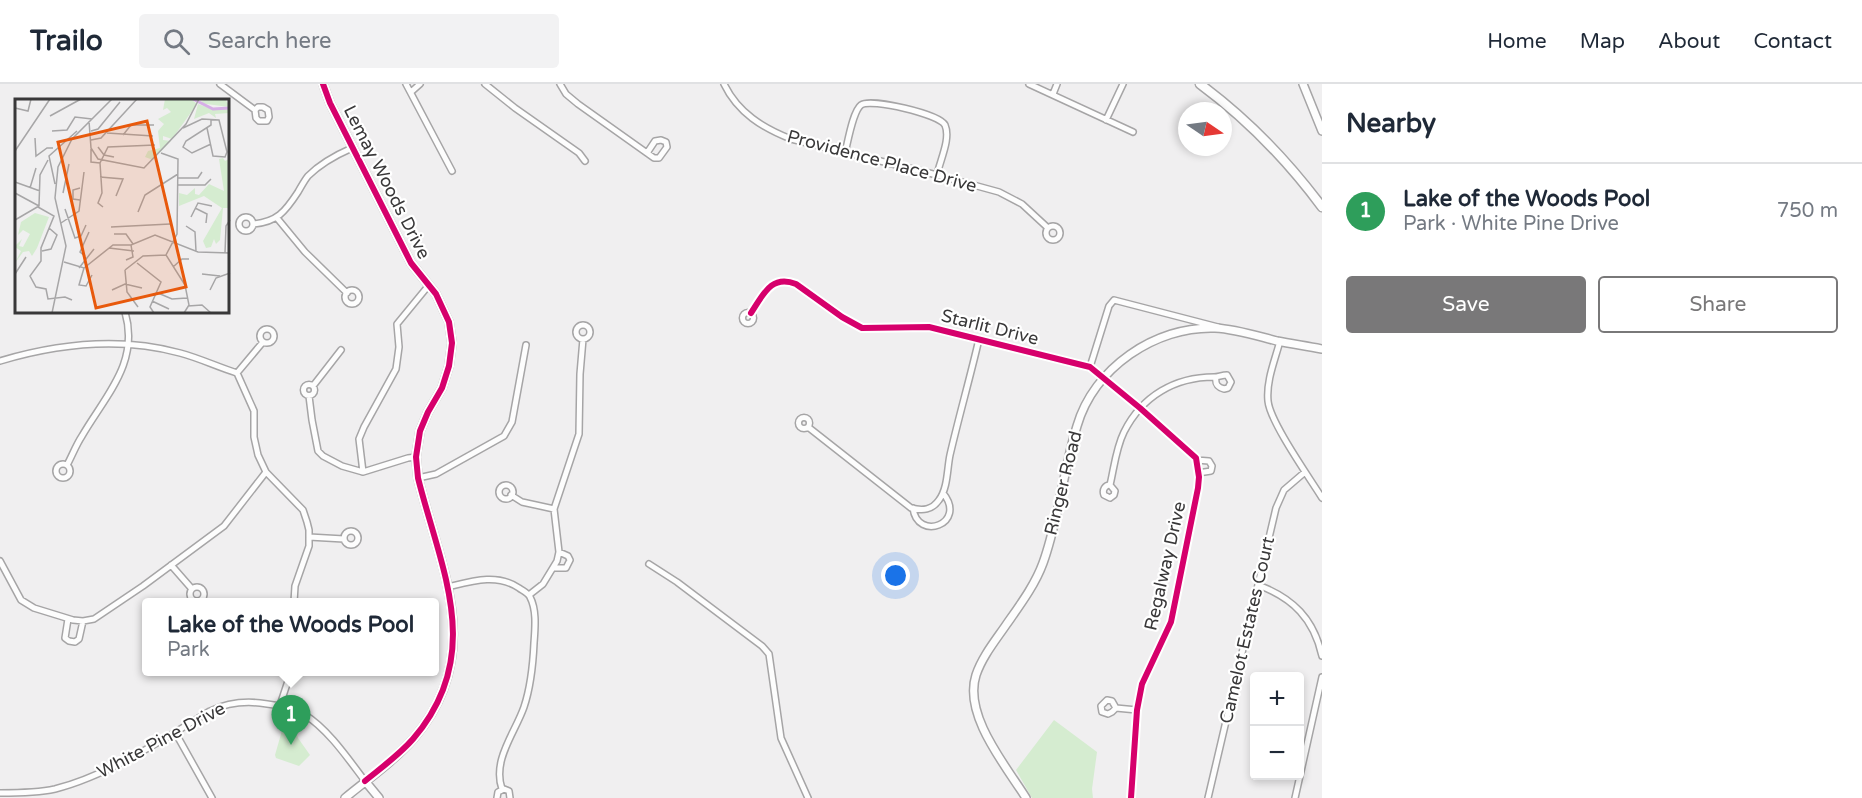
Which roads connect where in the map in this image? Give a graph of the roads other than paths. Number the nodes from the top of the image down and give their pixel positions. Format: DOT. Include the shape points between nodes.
graph roads {
  1 [pos="220,84"];
  2 [pos="323,84"];
  3 [pos="406,84"];
  4 [pos="420,84"];
  5 [pos="485,84"];
  6 [pos="560,84"];
  7 [pos="724,84"];
  8 [pos="1029,84"];
  9 [pos="1057,84"];
  10 [pos="1123,84"];
  11 [pos="1200,84"];
  12 [pos="1303,84"];
  13 [pos="411,92"];
  14 [pos="1053,94"];
  15 [pos="255,110"];
  16 [pos="1106,120"];
  17 [pos="1322,131"];
  18 [pos="1133,132"];
  19 [pos="352,147"];
  20 [pos="647,153"];
  21 [pos="845,153"];
  22 [pos="585,161"];
  23 [pos="452,171"];
  24 [pos="937,175"];
  25 [pos="1322,207"];
  26 [pos="277,218"];
  27 [pos="253,224"];
  28 [pos="1048,228"];
  29 [pos="429,285"];
  30 [pos="347,293"];
  31 [pos="751,313"];
  32 [pos="125,314"];
  33 [pos="1222,328"];
  34 [pos="583,339"];
  35 [pos="980,339"];
  36 [pos="263,342"];
  37 [pos="1280,342"];
  38 [pos="128,345"];
  39 [pos="526,345"];
  40 [pos="1322,349"];
  41 [pos="341,350"];
  42 [pos="0,361"];
  43 [pos="1090,367"];
  44 [pos="237,373"];
  45 [pos="1216,377"];
  46 [pos="1104,378"];
  47 [pos="1140,408"];
  48 [pos="808,427"];
  49 [pos="416,457"];
  50 [pos="1196,460"];
  51 [pos="67,465"];
  52 [pos="266,472"];
  53 [pos="363,472"];
  54 [pos="1305,472"];
  55 [pos="1198,474"];
  56 [pos="418,478"];
  57 [pos="1110,485"];
  58 [pos="943,493"];
  59 [pos="511,495"];
  60 [pos="1322,498"];
  61 [pos="913,508"];
  62 [pos="554,509"];
  63 [pos="309,537"];
  64 [pos="344,539"];
  65 [pos="559,552"];
  66 [pos="0,561"];
  67 [pos="649,564"];
  68 [pos="171,565"];
  69 [pos="555,568"];
  70 [pos="7,575"];
  71 [pos="0,580"];
  72 [pos="1258,585"];
  73 [pos="448,586"];
  74 [pos="192,589"];
  75 [pos="529,595"];
  76 [pos="294,598"];
  77 [pos="68,619"];
  78 [pos="84,621"];
  79 [pos="1322,656"];
  80 [pos="289,676"];
  81 [pos="1322,678"];
  82 [pos="280,705"];
  83 [pos="1116,708"];
  84 [pos="1137,710"];
  85 [pos="176,732"];
  86 [pos="365,781"];
  87 [pos="502,789"];
  88 [pos="0,793"];
  89 [pos="212,798"];
  90 [pos="345,798"];
  91 [pos="379,798"];
  92 [pos="497,798"];
  93 [pos="510,798"];
  94 [pos="808,798"];
  95 [pos="1026,798"];
  96 [pos="1131,798"];
  97 [pos="1208,798"];
  98 [pos="1295,798"];
  1 -- 15 [label="street"];
  2 -- 19 [label="street, Lemay Woods Drive"];
  3 -- 13 [label="street"];
  4 -- 13 [label="street"];
  5 -- 22 [label="street"];
  6 -- 20 [label="street" via="566,94"];
  7 -- 21 [label="street, Providence Place Drive" via="732,98 761,126"];
  8 -- 14 [label="street"];
  9 -- 14 [label="street"];
  10 -- 16 [label="street"];
  11 -- 25 [label="main road" via="1270,146"];
  12 -- 17 [label="street"];
  13 -- 23 [label="street"];
  14 -- 16 [label="street"];
  16 -- 18 [label="street"];
  19 -- 26 [label="street" via="306,178"];
  19 -- 29 [label="street, Lemay Woods Drive" via="411,263"];
  21 -- 24 [label="street, Providence Place Drive"];
  21 -- 24 [label="street" via="855,113 866,102 929,114 940,119 947,136"];
  24 -- 28 [label="street, Providence Place Drive" via="1012,198"];
  26 -- 27 [label="street"];
  26 -- 30 [label="street"];
  29 -- 49 [label="street, Lemay Woods Drive" via="449,322 452,344 447,377 423,421"];
  29 -- 53 [label="street" via="397,324 396,369 359,439"];
  31 -- 35 [label="street, Starlit Drive" via="768,288 783,280 796,284 862,328 929,327"];
  32 -- 38 [label="street"];
  33 -- 37 [label="street, Ringer Road"];
  33 -- 43 [label="street" via="1111,300"];
  33 -- 46 [label="street, Ringer Road" via="1160,339 1125,358"];
  34 -- 62 [label="street" via="579,434"];
  35 -- 43 [label="street, Starlit Drive"];
  35 -- 58 [label="street"];
  36 -- 44 [label="street"];
  37 -- 40 [label="street, Ringer Road"];
  37 -- 54 [label="street" via="1268,403"];
  38 -- 42 [label="street" via="63,347"];
  38 -- 44 [label="street" via="179,353"];
  38 -- 51 [label="street" via="121,376"];
  39 -- 56 [label="street" via="512,422 504,436 436,474"];
  41 -- 53 [label="street" via="313,386 304,388 309,396 318,451 342,466"];
  43 -- 46 [label="street, Starlit Drive"];
  44 -- 52 [label="street" via="254,411 255,447"];
  45 -- 47 [label="street" via="1192,378 1171,385"];
  46 -- 47 [label="street, Regalway Drive"];
  46 -- 95 [label="street, Ringer Road" via="1079,418 1037,576 991,647 975,680 975,704 985,731"];
  47 -- 50 [label="street, Regalway Drive"];
  47 -- 57 [label="street" via="1123,434"];
  48 -- 61 [label="street"];
  49 -- 53 [label="street"];
  49 -- 56 [label="street, Lemay Woods Drive"];
  50 -- 55 [label="street, Regalway Drive"];
  50 -- 55 [label="street, Regalway Drive" via="1209,461 1212,466 1211,471"];
  52 -- 63 [label="street" via="303,510"];
  52 -- 68 [label="street" via="224,525"];
  54 -- 60 [label="street"];
  54 -- 72 [label="street, Camelot Estates Court" via="1279,499"];
  55 -- 84 [label="street, Regalway Drive" via="1171,622 1142,684"];
  56 -- 73 [label="street, Lemay Woods Drive"];
  58 -- 61 [label="street" via="928,509"];
  58 -- 61 [label="street" via="950,512 937,526 918,521"];
  59 -- 62 [label="street" via="522,502"];
  62 -- 65 [label="street"];
  63 -- 64 [label="street"];
  63 -- 76 [label="street"];
  65 -- 69 [label="street"];
  65 -- 69 [label="street" via="568,556 570,563 566,568"];
  66 -- 70 [label="street"];
  67 -- 94 [label="street" via="769,654 781,738"];
  68 -- 74 [label="street"];
  68 -- 78 [label="street" via="94,620"];
  69 -- 75 [label="street"];
  70 -- 71 [label="street"];
  70 -- 77 [label="street" via="21,600 34,609"];
  72 -- 79 [label="street" via="1296,606"];
  72 -- 97 [label="street, Camelot Estates Court"];
  73 -- 75 [label="street" via="493,579 509,582"];
  73 -- 86 [label="street, Lemay Woods Drive" via="453,642 438,700 414,737"];
  75 -- 87 [label="street" via="535,636 531,683 499,767"];
  77 -- 78 [label="street"];
  77 -- 78 [label="street" via="65,638 75,642"];
  80 -- 82 [label="street"];
  81 -- 98 [label="street"];
  82 -- 85 [label="street, White Pine Drive" via="223,705"];
  82 -- 86 [label="street, White Pine Drive" via="306,716 320,728"];
  83 -- 84 [label="street"];
  84 -- 96 [label="street, Regalway Drive"];
  85 -- 88 [label="street, White Pine Drive" via="79,782 40,791"];
  85 -- 89 [label="street"];
  86 -- 90 [label="street, Lemay Woods Drive"];
  86 -- 91 [label="street"];
  87 -- 92 [label="street"];
  87 -- 93 [label="street" via="509,791"];
}
